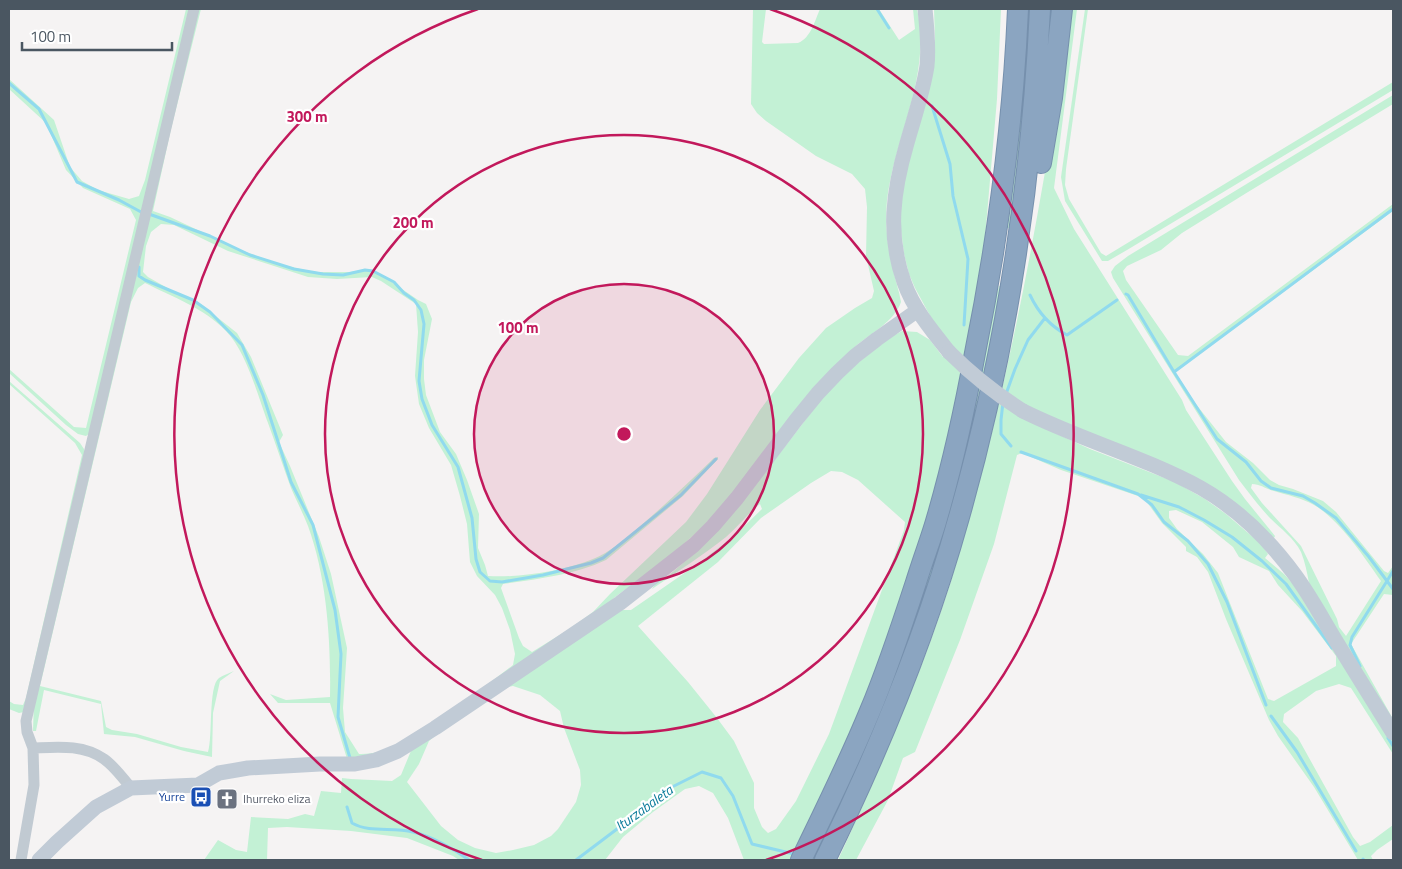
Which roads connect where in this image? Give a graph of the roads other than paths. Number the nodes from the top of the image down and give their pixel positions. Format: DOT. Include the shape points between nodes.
graph roads {
  1 [pos="194,9"];
  2 [pos="925,9"];
  3 [pos="1008,9"];
  4 [pos="1018,9"];
  5 [pos="1040,9"];
  6 [pos="1062,9"];
  7 [pos="1009,128"];
  8 [pos="1011,288"];
  9 [pos="918,310"];
  10 [pos="1393,733"];
  11 [pos="33,748"];
  12 [pos="131,788"];
  13 [pos="21,860"];
  14 [pos="39,860"];
  15 [pos="801,860"];
  16 [pos="825,860"];
  1 -- 11 [label="street" via="26,721"];
  2 -- 9 [label="street" via="927,65 898,174 893,229 904,283"];
  3 -- 7 [label="highway"];
  4 -- 7 [label="highway"];
  5 -- 8 [label="highway" via="1031,138"];
  6 -- 8 [label="highway" via="1052,98 1027,237"];
  7 -- 15 [label="highway" via="989,284 963,418 937,518 870,710"];
  8 -- 16 [label="highway" via="983,427 959,519 927,618 889,721"];
  9 -- 10 [label="street, bridge" via="931,330 966,369 1023,411 1179,476 1224,503 1247,522 1296,577"];
  9 -- 12 [label="street" via="877,338 837,373 796,420 738,498 694,545 620,603 398,751 355,764 248,768 219,773 198,785"];
  11 -- 12 [label="street" via="72,747 92,752 104,759"];
  11 -- 13 [label="street" via="34,784"];
  12 -- 14 [label="street" via="96,807"];
}
